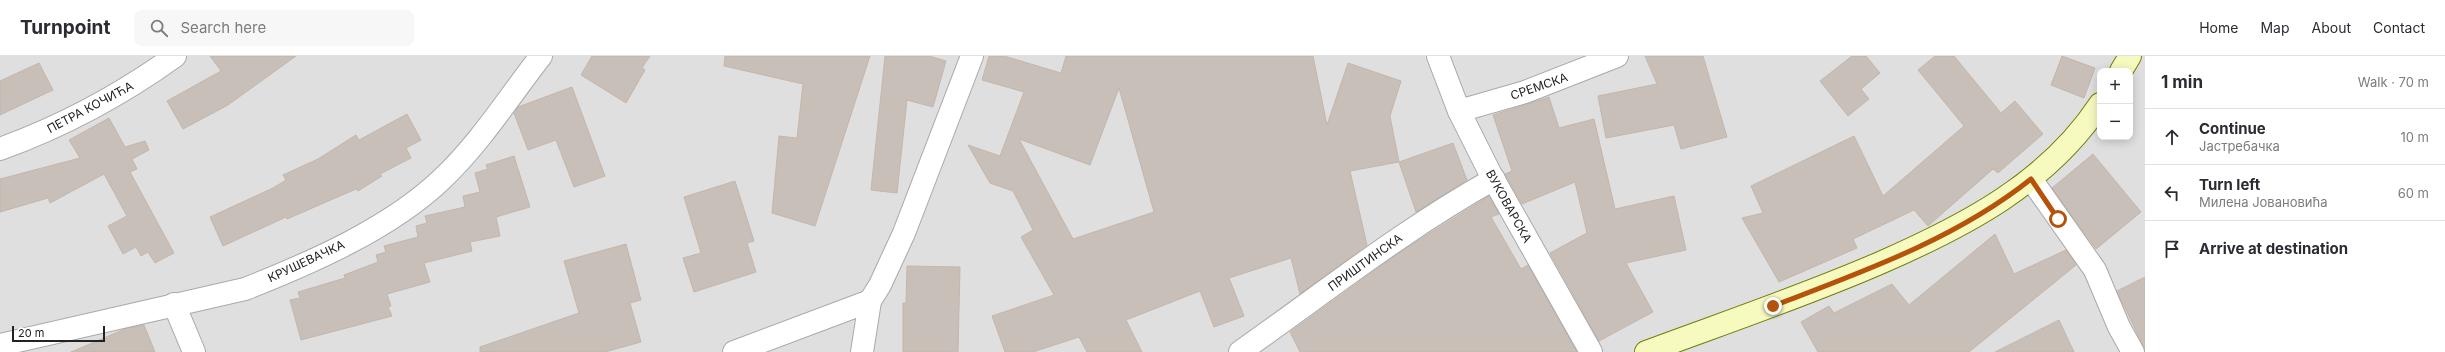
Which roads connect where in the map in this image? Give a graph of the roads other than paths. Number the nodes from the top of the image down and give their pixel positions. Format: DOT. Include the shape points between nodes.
graph roads {
  1 [pos="175,56"];
  2 [pos="541,56"];
  3 [pos="972,56"];
  4 [pos="1438,56"];
  5 [pos="1617,56"];
  6 [pos="2130,56"];
  7 [pos="2123,68"];
  8 [pos="2097,108"];
  9 [pos="1459,111"];
  10 [pos="0,149"];
  11 [pos="1494,179"];
  12 [pos="2031,179"];
  13 [pos="870,301"];
  14 [pos="174,304"];
  15 [pos="0,345"];
  16 [pos="194,352"];
  17 [pos="734,352"];
  18 [pos="862,352"];
  19 [pos="1240,352"];
  20 [pos="1591,352"];
  21 [pos="1646,352"];
  22 [pos="2133,352"];
  1 -- 10 [label="street, ПЕТРА КОЧИЋА" via="127,89 93,108"];
  2 -- 14 [label="street, КРУШЕВАЧКА" via="442,179 393,217 365,233 245,289"];
  3 -- 13 [label="street" via="904,233"];
  4 -- 9 [label="street, ВУКОВАРСКА"];
  5 -- 9 [label="street, СРЕМСКА" via="1525,92"];
  6 -- 7 [label="main road"];
  8 -- 12 [label="main road" via="2066,146"];
  9 -- 11 [label="street, ВУКОВАРСКА"];
  11 -- 19 [label="street, ПРИШТИНСКА" via="1442,208"];
  11 -- 20 [label="street, ВУКОВАРСКА"];
  12 -- 21 [label="main road" via="1982,214 1906,252 1809,292"];
  12 -- 22 [label="street" via="2095,270 2119,327"];
  13 -- 17 [label="street"];
  13 -- 18 [label="street"];
  14 -- 15 [label="street, КРУШЕВАЧКА"];
  14 -- 16 [label="street"];
}
